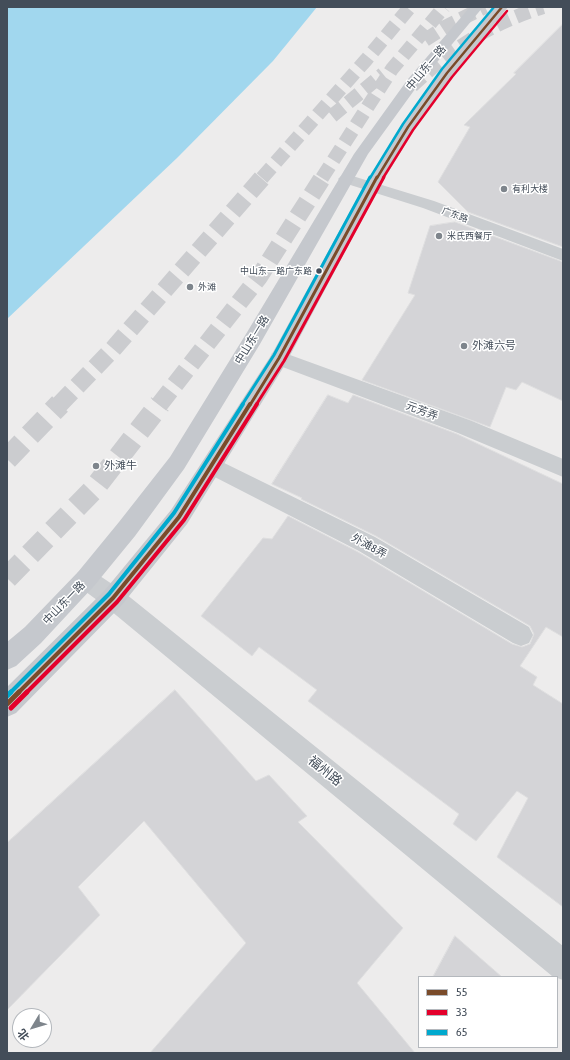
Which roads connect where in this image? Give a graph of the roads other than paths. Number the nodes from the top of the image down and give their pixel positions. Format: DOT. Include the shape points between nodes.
graph roads {
  1 [pos="477,7"];
  2 [pos="502,7"];
  3 [pos="346,179"];
  4 [pos="372,186"];
  5 [pos="563,255"];
  6 [pos="279,358"];
  7 [pos="212,466"];
  8 [pos="563,468"];
  9 [pos="86,579"];
  10 [pos="113,598"];
  11 [pos="521,635"];
  12 [pos="7,658"];
  13 [pos="7,704"];
  14 [pos="563,965"];
  1 -- 3 [label="main road, 中山东一路" via="413,82 385,119"];
  2 -- 4 [label="main road, 中山东一路" via="426,101"];
  3 -- 4 [label="street, 广东路"];
  3 -- 9 [label="main road, 中山东一路" via="178,463"];
  4 -- 5 [label="street, 广东路"];
  4 -- 6 [label="main road, 中山东一路"];
  6 -- 7 [label="main road, 中山东一路"];
  6 -- 8 [label="street, 元芳弄" via="465,427"];
  7 -- 10 [label="main road, 中山东一路" via="179,517"];
  7 -- 11 [label="street, 外滩8弄" via="367,544"];
  9 -- 10 [label="street, 福州路"];
  9 -- 12 [label="main road, 中山东一路" via="33,635"];
  10 -- 13 [label="main road, 中山东一路"];
  10 -- 14 [label="street, 福州路"];
}
